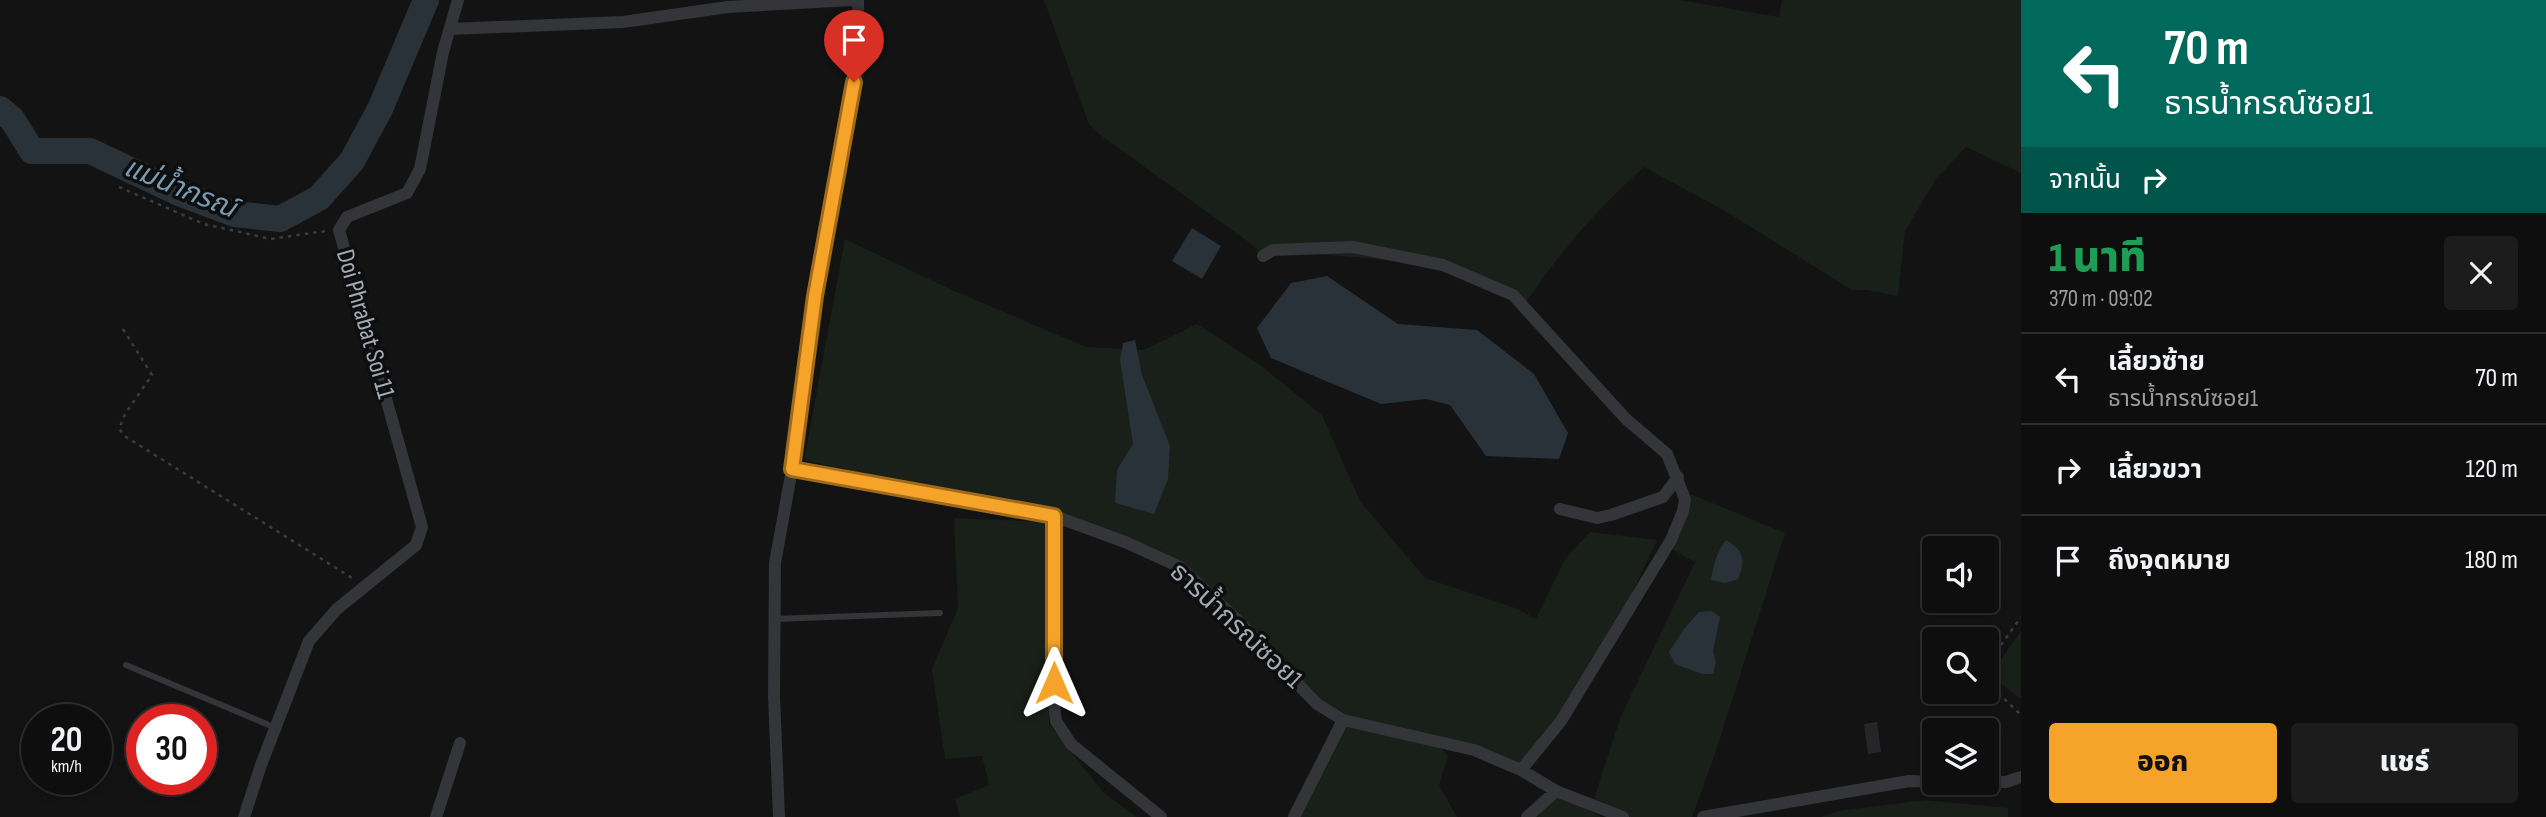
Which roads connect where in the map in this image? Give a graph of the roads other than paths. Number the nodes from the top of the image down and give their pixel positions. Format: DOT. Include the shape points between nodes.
graph roads {
  1 [pos="458,0"];
  2 [pos="852,0"];
  3 [pos="858,0"];
  4 [pos="450,29"];
  5 [pos="1263,256"];
  6 [pos="792,469"];
  7 [pos="1678,477"];
  8 [pos="1560,509"];
  9 [pos="1054,516"];
  10 [pos="940,613"];
  11 [pos="774,619"];
  12 [pos="126,666"];
  13 [pos="1343,720"];
  14 [pos="275,728"];
  15 [pos="460,743"];
  16 [pos="1521,771"];
  17 [pos="2021,777"];
  18 [pos="1922,782"];
  19 [pos="1999,782"];
  20 [pos="1556,791"];
  21 [pos="244,817"];
  22 [pos="436,817"];
  23 [pos="779,817"];
  24 [pos="1161,817"];
  25 [pos="1294,817"];
  26 [pos="1527,817"];
  27 [pos="1623,817"];
  28 [pos="1703,817"];
  1 -- 4 [label="street, Doi Phrabat Soi 11"];
  2 -- 4 [label="street" via="728,7 623,22"];
  3 -- 6 [label="street" via="859,55 815,296"];
  4 -- 14 [label="street, Doi Phrabat Soi 11" via="421,169 407,193 348,217 339,229 422,527 416,545 337,609 309,641"];
  5 -- 7 [label="street" via="1273,250 1353,247 1443,265 1513,295 1626,419 1667,454"];
  6 -- 9 [label="street, ธารน้ำกรณ์ซอย1"];
  6 -- 11 [label="street" via="775,563"];
  7 -- 8 [label="street" via="1663,497 1611,515 1597,518"];
  7 -- 16 [label="street" via="1685,499 1671,540 1562,721"];
  9 -- 13 [label="street, ธารน้ำกรณ์ซอย1" via="1180,567 1317,704"];
  9 -- 24 [label="street" via="1056,721 1071,744"];
  10 -- 11 [label="lane"];
  11 -- 23 [label="street"];
  12 -- 14 [label="lane"];
  13 -- 16 [label="street, ธารน้ำกรณ์ซอย1" via="1474,750"];
  13 -- 25 [label="street"];
  14 -- 21 [label="street"];
  15 -- 22 [label="street"];
  16 -- 20 [label="street, ธารน้ำกรณ์ซอย1"];
  17 -- 19 [label="street"];
  18 -- 28 [label="street"];
  20 -- 26 [label="street"];
  20 -- 27 [label="street, ธารน้ำกรณ์ซอย1"];
}
